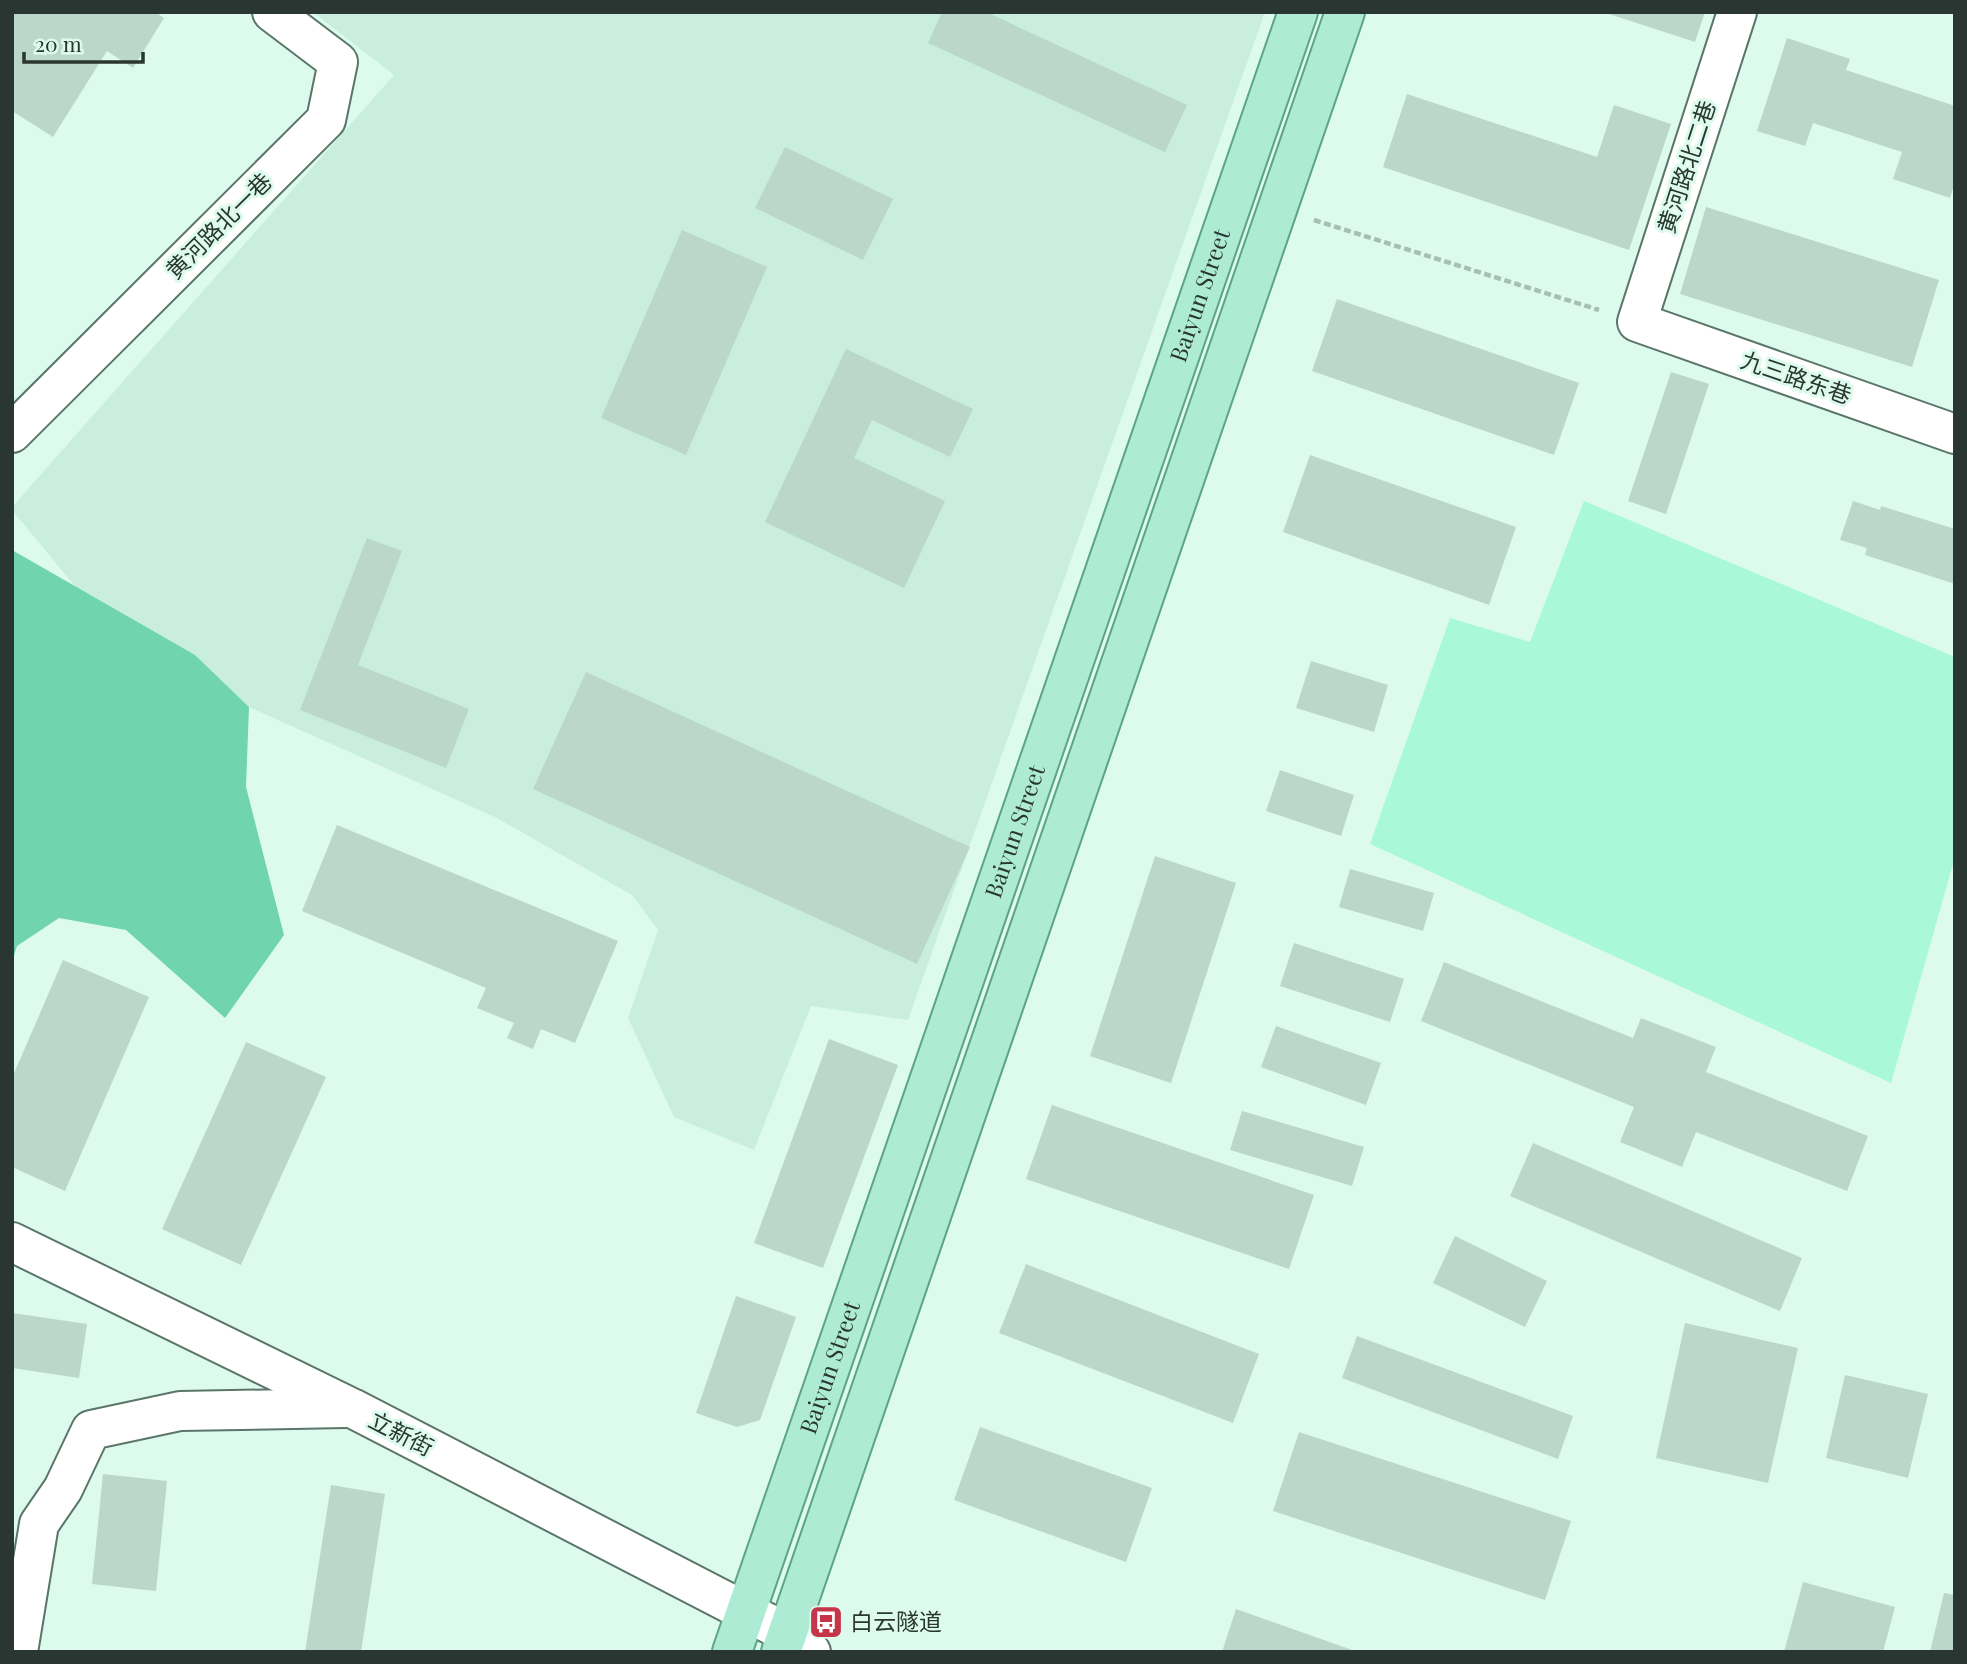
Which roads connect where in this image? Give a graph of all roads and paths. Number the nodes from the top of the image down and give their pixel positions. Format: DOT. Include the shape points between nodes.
graph roads {
  1 [pos="272,12"];
  2 [pos="1298,12"];
  3 [pos="1345,12"];
  4 [pos="1737,12"];
  5 [pos="1277,208"];
  6 [pos="1637,322"];
  7 [pos="12,433"];
  8 [pos="1955,434"];
  9 [pos="12,1242"];
  10 [pos="352,1408"];
  11 [pos="25,1531"];
  12 [pos="745,1612"];
  13 [pos="793,1646"];
  14 [pos="19,1652"];
  15 [pos="732,1652"];
  1 -- 7 [label="street, 黄河路北一巷" via="338,62 326,120"];
  2 -- 12 [label="main road, Baiyun Street"];
  3 -- 5 [label="main road, Baiyun Street"];
  4 -- 6 [label="street, 黄河路北二巷"];
  5 -- 6 [label="path"];
  5 -- 13 [label="main road, Baiyun Street"];
  6 -- 8 [label="street, 九三路东巷"];
  9 -- 10 [label="street, 立新街"];
  10 -- 11 [label="street" via="180,1411 91,1430 63,1489"];
  10 -- 12 [label="street, 立新街"];
  11 -- 14 [label="street"];
  12 -- 13 [label="street, 立新街"];
  12 -- 15 [label="main road, Baiyun Street"];
}
